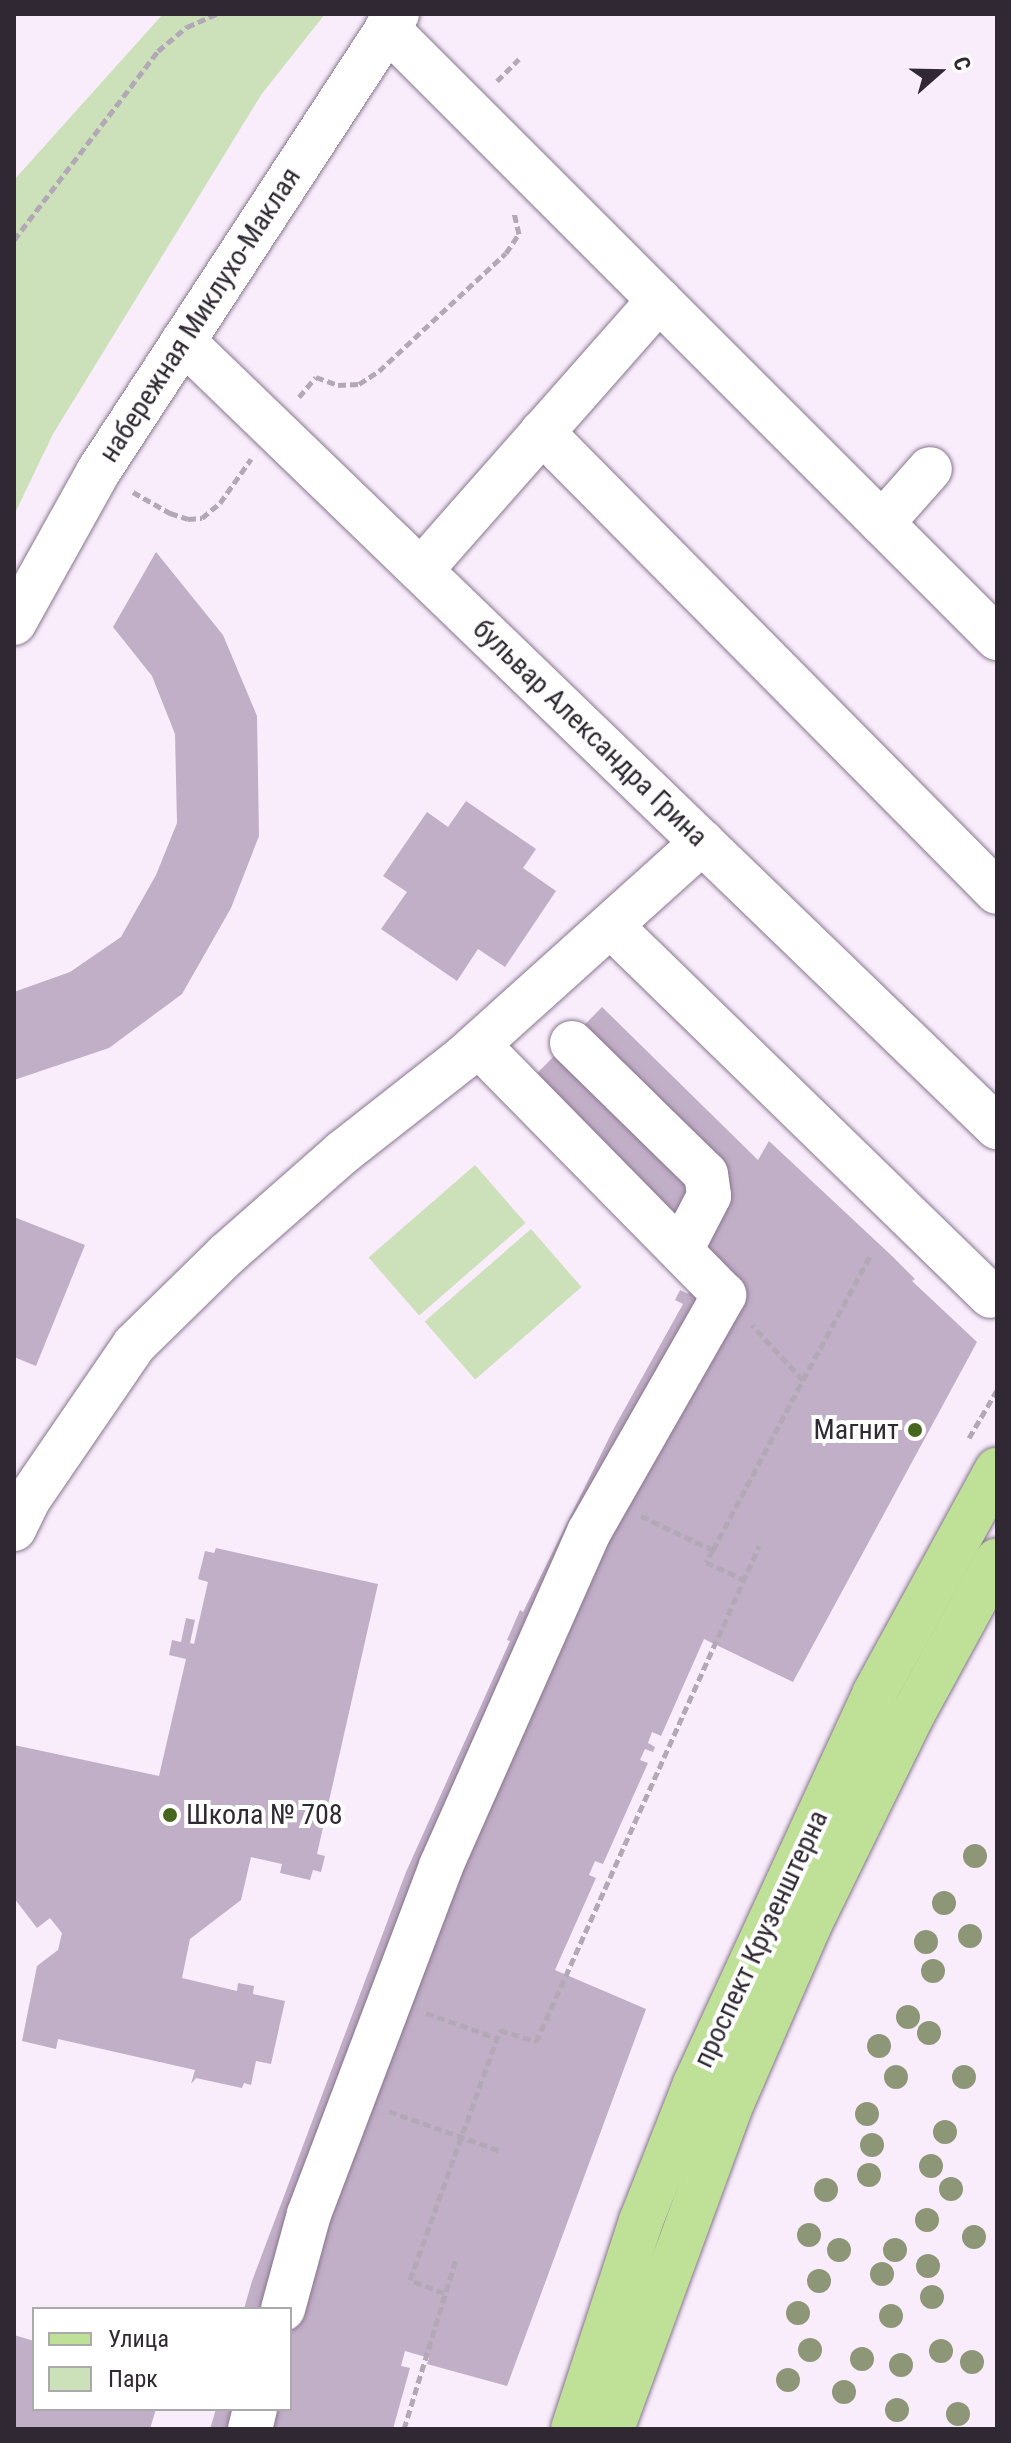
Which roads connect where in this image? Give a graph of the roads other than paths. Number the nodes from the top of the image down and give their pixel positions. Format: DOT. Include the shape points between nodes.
graph roads {
  1 [pos="392,21"];
  2 [pos="659,300"];
  3 [pos="183,341"];
  4 [pos="542,432"];
  5 [pos="930,469"];
  6 [pos="882,523"];
  7 [pos="421,570"];
  8 [pos="14,623"];
  9 [pos="997,638"];
  10 [pos="703,842"];
  11 [pos="997,892"];
  12 [pos="611,926"];
  13 [pos="572,1043"];
  14 [pos="478,1045"];
  15 [pos="997,1127"];
  16 [pos="681,1250"];
  17 [pos="991,1296"];
  18 [pos="997,1469"];
  19 [pos="14,1529"];
  20 [pos="997,1560"];
  21 [pos="284,2307"];
  22 [pos="573,2429"];
  23 [pos="612,2429"];
  1 -- 2 [label="street"];
  1 -- 3 [label="street, набережная Миклухо-Маклая"];
  2 -- 4 [label="street"];
  2 -- 6 [label="street"];
  3 -- 7 [label="street, бульвар Александра Грина"];
  3 -- 8 [label="street, набережная Миклухо-Маклая" via="98,472"];
  4 -- 7 [label="street"];
  4 -- 11 [label="street"];
  5 -- 6 [label="street"];
  6 -- 9 [label="street"];
  7 -- 10 [label="street, бульвар Александра Грина"];
  10 -- 12 [label="street"];
  10 -- 15 [label="street, бульвар Александра Грина"];
  12 -- 14 [label="street"];
  12 -- 17 [label="street"];
  13 -- 16 [label="street" via="706,1174 709,1196"];
  14 -- 16 [label="street"];
  14 -- 19 [label="street" via="343,1152 134,1345 28,1500"];
  16 -- 21 [label="street" via="724,1295 589,1532 441,1866 309,2214"];
  18 -- 22 [label="main road, проспект Крузенштерна" via="874,1694 695,2084 641,2221"];
  20 -- 23 [label="main road, проспект Крузенштерна" via="913,1714 803,1940 733,2101"];
}
